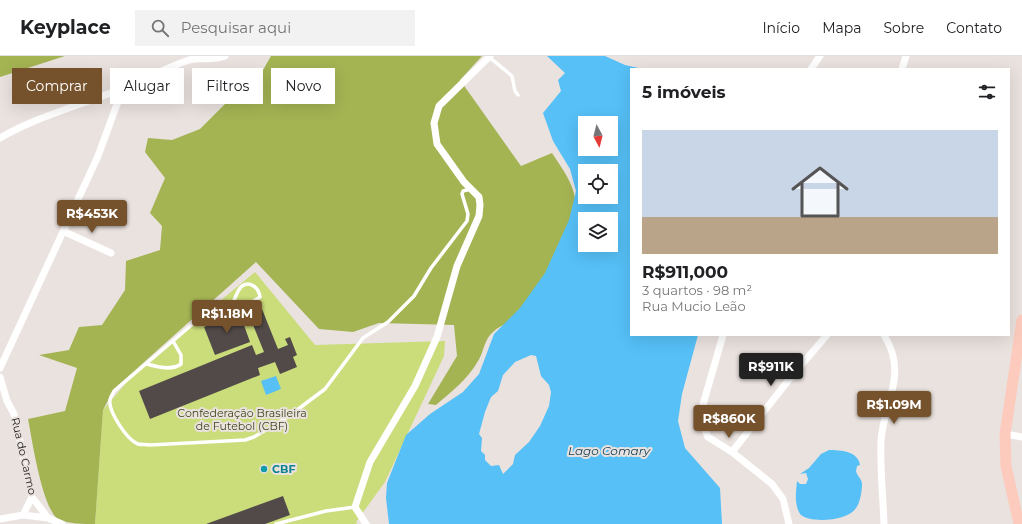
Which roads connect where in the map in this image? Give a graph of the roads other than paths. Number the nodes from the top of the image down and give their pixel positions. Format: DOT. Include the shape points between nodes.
graph roads {
  1 [pos="224,56"];
  2 [pos="820,56"];
  3 [pos="906,56"];
  4 [pos="489,57"];
  5 [pos="170,68"];
  6 [pos="812,68"];
  7 [pos="902,68"];
  8 [pos="110,93"];
  9 [pos="518,95"];
  10 [pos="117,104"];
  11 [pos="0,138"];
  12 [pos="472,189"];
  13 [pos="65,232"];
  14 [pos="111,253"];
  15 [pos="233,304"];
  16 [pos="1022,320"];
  17 [pos="723,336"];
  18 [pos="826,336"];
  19 [pos="884,336"];
  20 [pos="174,340"];
  21 [pos="147,364"];
  22 [pos="0,368"];
  23 [pos="0,377"];
  24 [pos="3,400"];
  25 [pos="1005,434"];
  26 [pos="1022,437"];
  27 [pos="732,452"];
  28 [pos="32,497"];
  29 [pos="355,507"];
  30 [pos="23,515"];
  31 [pos="0,518"];
  32 [pos="48,518"];
  33 [pos="62,524"];
  34 [pos="276,524"];
  35 [pos="366,524"];
  36 [pos="789,524"];
  37 [pos="884,524"];
  38 [pos="1019,524"];
  1 -- 5 [label="street" via="191,59"];
  2 -- 6 [label="street"];
  3 -- 7 [label="street"];
  4 -- 9 [label="lane" via="512,76"];
  4 -- 12 [label="street" via="439,106 434,123 437,144 464,182"];
  8 -- 11 [label="street" via="36,121"];
  10 -- 13 [label="street"];
  12 -- 21 [label="lane" via="467,189 462,194 468,214 467,221 431,268 414,296 388,322 363,338 325,389 289,416 254,437 221,442 150,445 132,441 110,408 110,400 114,392"];
  12 -- 29 [label="street" via="479,197 479,216 457,266 437,337 415,386 370,462"];
  13 -- 14 [label="street"];
  13 -- 22 [label="street"];
  15 -- 15 [label="lane" via="257,301 260,297 259,290 255,286 240,287"];
  15 -- 20 [label="lane" via="210,313"];
  16 -- 25 [label="main road"];
  17 -- 27 [label="street" via="705,395 702,416 708,437"];
  18 -- 27 [label="street"];
  19 -- 37 [label="street" via="890,348 895,375 881,439"];
  20 -- 21 [label="lane"];
  20 -- 21 [label="lane" via="183,360 181,364 171,367"];
  23 -- 24 [label="street, Rua do Carmo"];
  24 -- 28 [label="street, Rua do Carmo" via="14,414"];
  25 -- 26 [label="street"];
  25 -- 38 [label="main road" via="1006,466"];
  27 -- 36 [label="street" via="772,484 783,499"];
  28 -- 30 [label="street"];
  28 -- 32 [label="street, Rua do Carmo"];
  29 -- 34 [label="lane" via="326,511"];
  29 -- 35 [label="street"];
  30 -- 31 [label="street"];
  30 -- 32 [label="street"];
  32 -- 33 [label="street, Rua do Carmo"];
}
